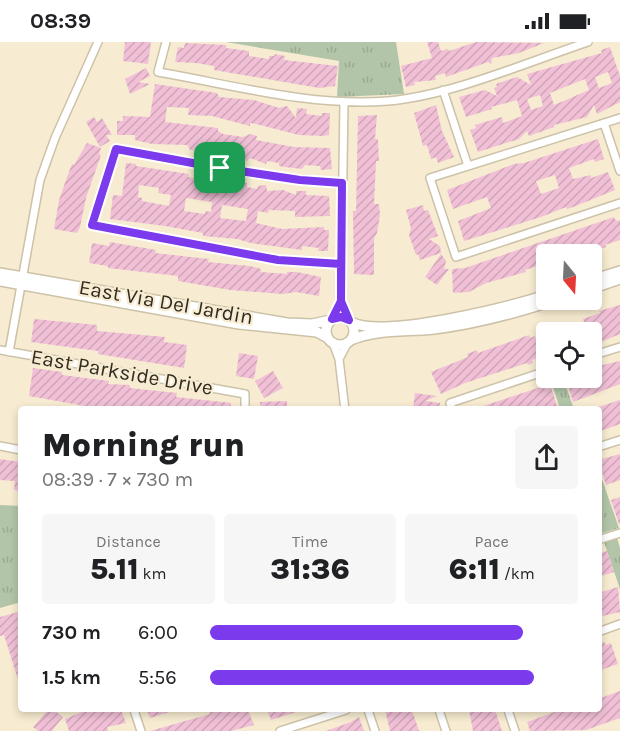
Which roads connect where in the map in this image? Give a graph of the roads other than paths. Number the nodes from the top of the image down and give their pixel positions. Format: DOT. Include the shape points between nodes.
graph roads {
  1 [pos="98,42"];
  2 [pos="166,42"];
  3 [pos="588,42"];
  4 [pos="443,90"];
  5 [pos="344,102"];
  6 [pos="620,118"];
  7 [pos="604,123"];
  8 [pos="468,166"];
  9 [pos="620,171"];
  10 [pos="342,183"];
  11 [pos="620,203"];
  12 [pos="341,264"];
  13 [pos="620,271"];
  14 [pos="0,273"];
  15 [pos="602,277"];
  16 [pos="620,279"];
  17 [pos="0,281"];
  18 [pos="20,281"];
  19 [pos="602,285"];
  20 [pos="536,298"];
  21 [pos="341,301"];
  22 [pos="536,306"];
  23 [pos="332,320"];
  24 [pos="350,321"];
  25 [pos="331,340"];
  26 [pos="349,341"];
  27 [pos="620,346"];
  28 [pos="0,350"];
  29 [pos="9,352"];
  30 [pos="602,352"];
  31 [pos="339,359"];
  32 [pos="536,375"];
  33 [pos="245,406"];
  34 [pos="345,406"];
  35 [pos="451,406"];
  36 [pos="620,440"];
  37 [pos="0,446"];
  38 [pos="602,446"];
  39 [pos="18,449"];
  40 [pos="620,533"];
  41 [pos="602,539"];
  42 [pos="620,624"];
  43 [pos="602,631"];
  44 [pos="135,712"];
  45 [pos="340,712"];
  46 [pos="369,712"];
  47 [pos="441,712"];
  48 [pos="509,712"];
  49 [pos="141,731"];
  50 [pos="280,731"];
  51 [pos="375,731"];
  52 [pos="446,731"];
  53 [pos="515,731"];
  1 -- 18 [label="street" via="45,167"];
  2 -- 5 [label="street" via="158,72"];
  3 -- 4 [label="street"];
  4 -- 5 [label="street" via="389,101"];
  4 -- 8 [label="street"];
  5 -- 10 [label="street"];
  6 -- 7 [label="street"];
  7 -- 8 [label="street"];
  7 -- 9 [label="street"];
  8 -- 11 [label="street" via="430,178 456,257"];
  10 -- 12 [label="street"];
  10 -- 12 [label="street" via="266,176 116,149 92,225 278,260"];
  12 -- 21 [label="street"];
  13 -- 15 [label="street"];
  14 -- 18 [label="street, East Via Del Jardin"];
  16 -- 19 [label="street"];
  17 -- 18 [label="street, East Via Del Jardin"];
  18 -- 23 [label="street, East Via Del Jardin" via="287,323"];
  18 -- 25 [label="street, East Via Del Jardin" via="239,324 317,332"];
  18 -- 29 [label="street"];
  20 -- 24 [label="street" via="488,312 430,322 368,327"];
  21 -- 23 [label="street"];
  21 -- 24 [label="street"];
  22 -- 26 [label="street" via="478,322 368,334"];
  23 -- 24 [label="street" via="341,317"];
  23 -- 25 [label="street" via="326,330"];
  24 -- 26 [label="street" via="354,333"];
  25 -- 26 [label="street" via="340,345"];
  25 -- 31 [label="street"];
  26 -- 31 [label="street"];
  27 -- 30 [label="street"];
  28 -- 29 [label="street, East Parkside Drive"];
  29 -- 33 [label="street, East Parkside Drive" via="245,394"];
  31 -- 34 [label="street"];
  32 -- 35 [label="street"];
  36 -- 38 [label="street"];
  37 -- 39 [label="street"];
  40 -- 41 [label="street"];
  42 -- 43 [label="street"];
  44 -- 49 [label="street"];
  45 -- 50 [label="street"];
  46 -- 51 [label="street"];
  47 -- 52 [label="street"];
  48 -- 53 [label="street"];
}
